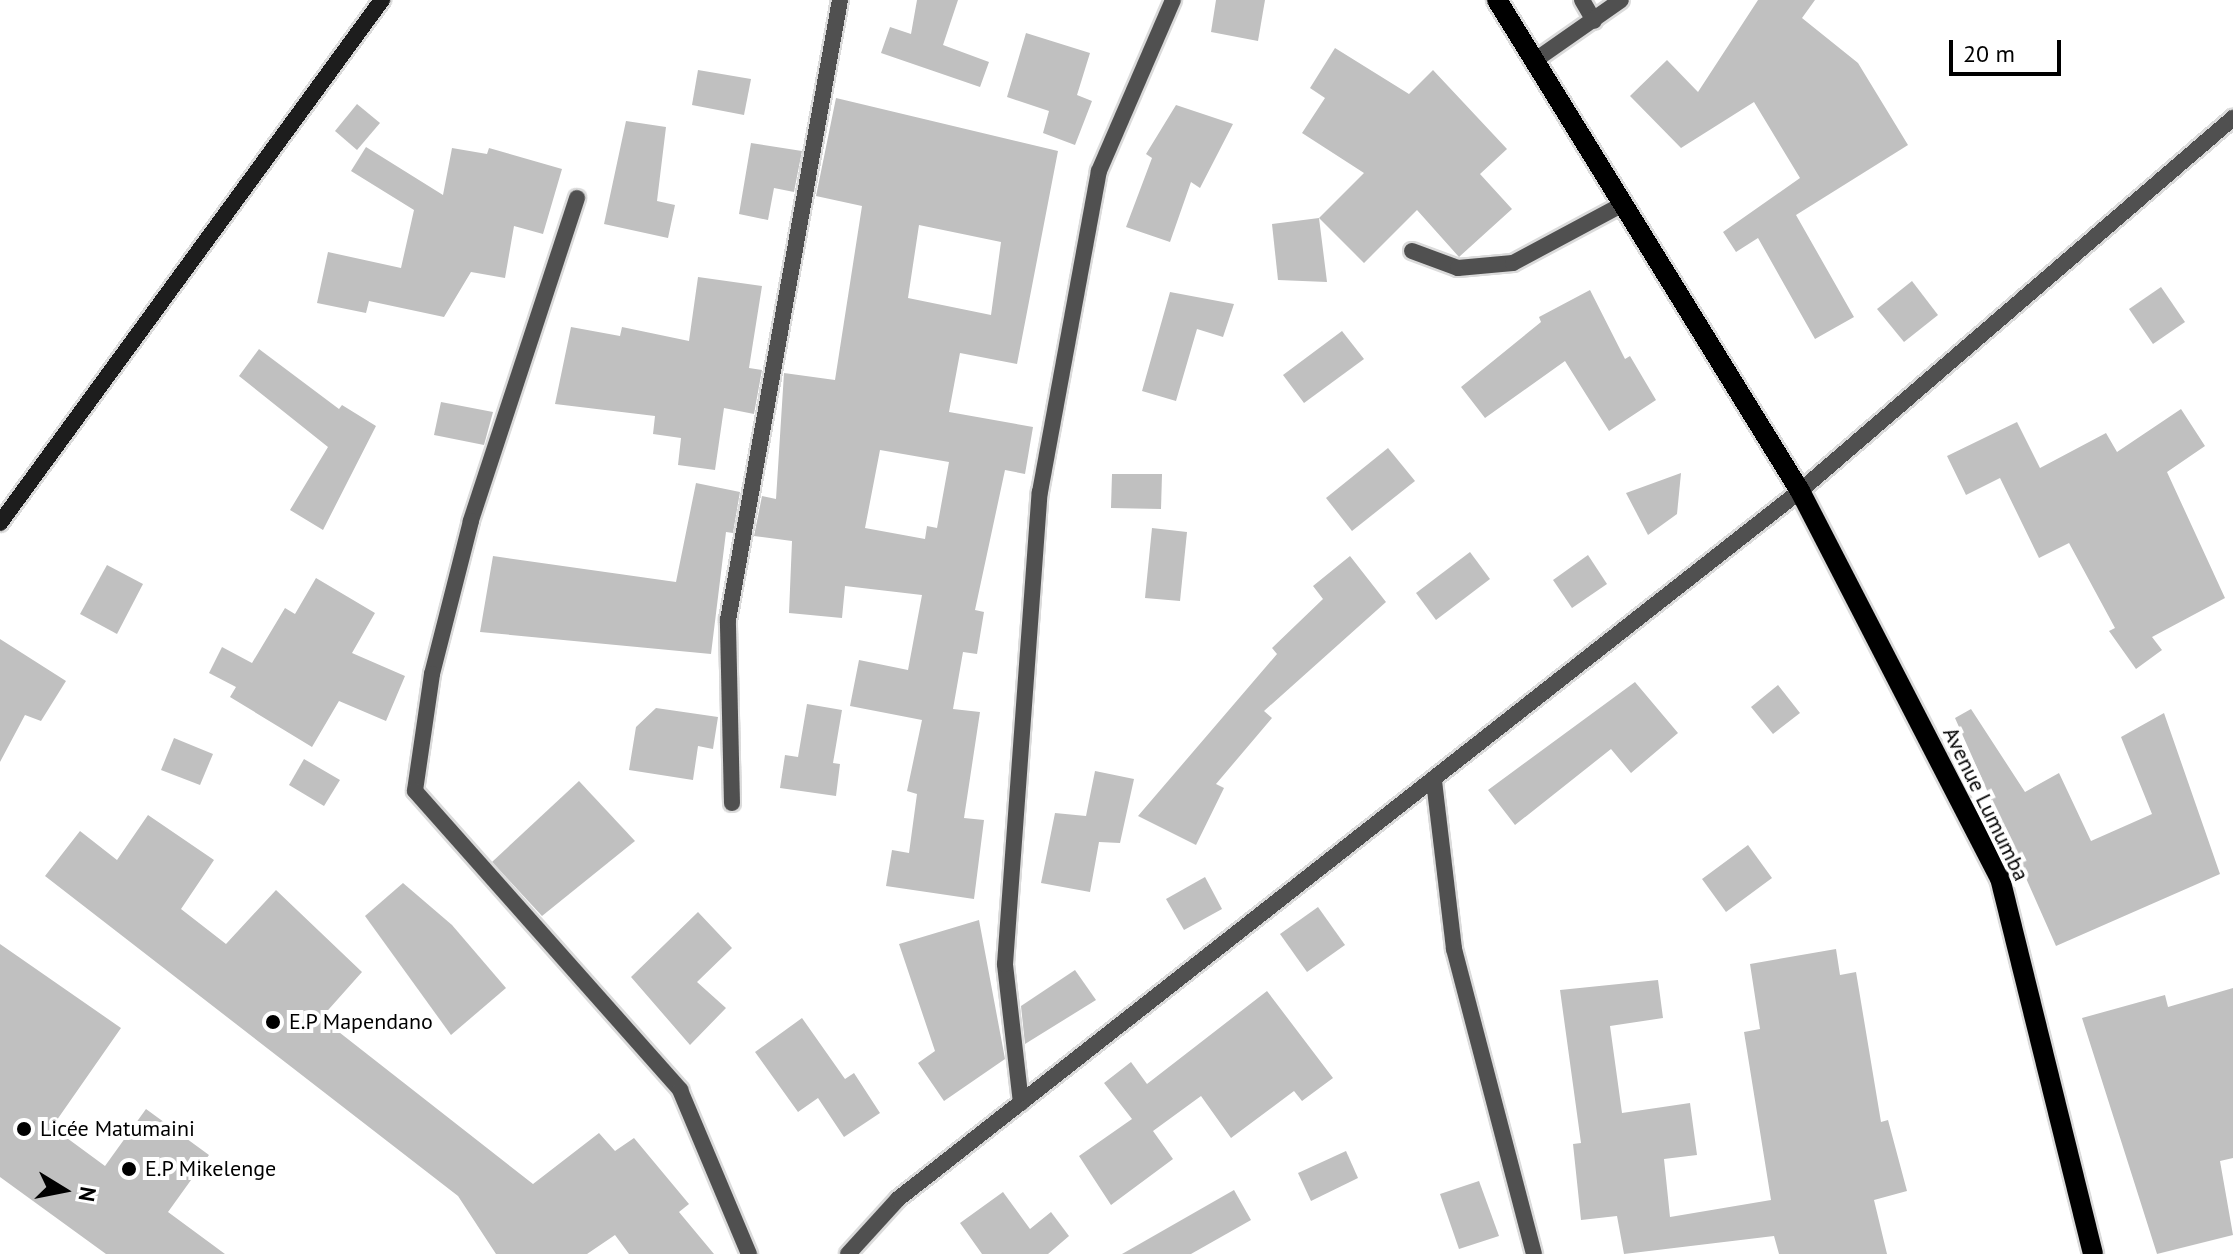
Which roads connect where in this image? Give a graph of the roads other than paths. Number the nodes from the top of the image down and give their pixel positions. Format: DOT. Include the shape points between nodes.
graph roads {
  1 [pos="382,0"];
  2 [pos="840,0"];
  3 [pos="1173,0"];
  4 [pos="1497,0"];
  5 [pos="1582,0"];
  6 [pos="1621,0"];
  7 [pos="1594,21"];
  8 [pos="1534,61"];
  9 [pos="2233,118"];
  10 [pos="577,198"];
  11 [pos="1623,204"];
  12 [pos="1412,251"];
  13 [pos="1800,491"];
  14 [pos="0,523"];
  15 [pos="1434,781"];
  16 [pos="732,803"];
  17 [pos="1021,1103"];
  18 [pos="749,1254"];
  19 [pos="848,1254"];
  20 [pos="1534,1254"];
  21 [pos="2093,1254"];
  1 -- 14 [label="street"];
  2 -- 16 [label="street" via="728,620"];
  3 -- 17 [label="street" via="1099,171 1040,492 1005,964"];
  4 -- 8 [label="main road, Avenue Lumumba"];
  5 -- 7 [label="street"];
  6 -- 7 [label="street"];
  7 -- 8 [label="street"];
  8 -- 11 [label="main road, Avenue Lumumba"];
  9 -- 13 [label="street"];
  10 -- 18 [label="street" via="471,521 432,674 415,791 680,1090"];
  11 -- 12 [label="street" via="1513,263 1458,268"];
  11 -- 13 [label="main road, Avenue Lumumba"];
  13 -- 15 [label="street"];
  13 -- 21 [label="main road, Avenue Lumumba" via="2000,878"];
  15 -- 17 [label="street"];
  15 -- 20 [label="street" via="1454,949"];
  17 -- 19 [label="street" via="898,1199"];
}
